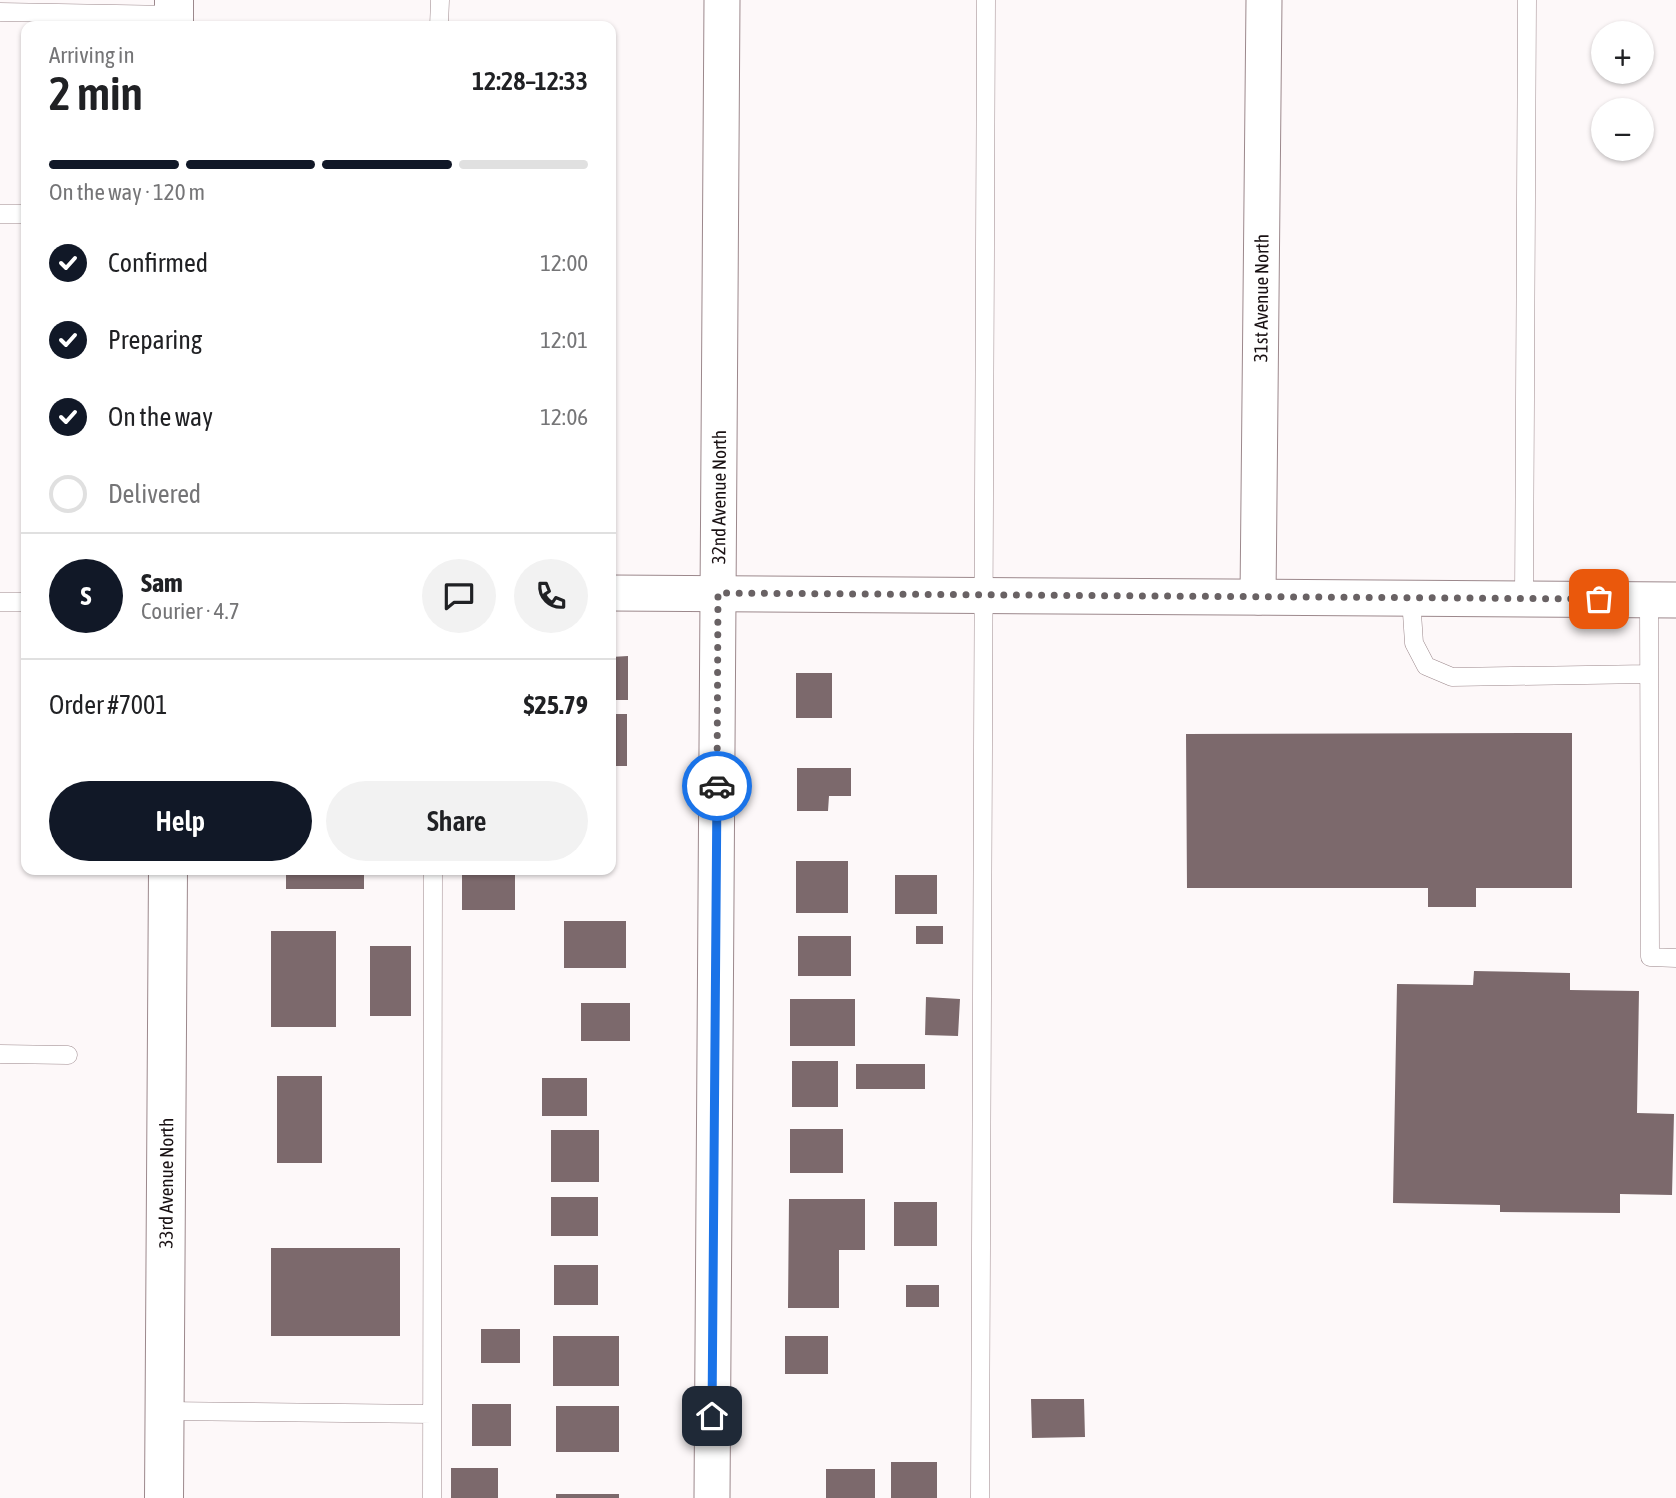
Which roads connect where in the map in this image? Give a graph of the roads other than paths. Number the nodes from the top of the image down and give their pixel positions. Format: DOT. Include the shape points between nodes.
graph roads {
  1 [pos="440,0"];
  2 [pos="722,0"];
  3 [pos="986,0"];
  4 [pos="1264,0"];
  5 [pos="1527,0"];
  6 [pos="0,12"];
  7 [pos="174,14"];
  8 [pos="439,21"];
  9 [pos="0,214"];
  10 [pos="21,214"];
  11 [pos="616,593"];
  12 [pos="718,593"];
  13 [pos="985,595"];
  14 [pos="1258,597"];
  15 [pos="1411,598"];
  16 [pos="1524,598"];
  17 [pos="1662,600"];
  18 [pos="0,601"];
  19 [pos="21,602"];
  20 [pos="1648,674"];
  21 [pos="168,875"];
  22 [pos="433,875"];
  23 [pos="1676,958"];
  24 [pos="0,1054"];
  25 [pos="68,1055"];
  26 [pos="165,1411"];
  27 [pos="432,1414"];
  28 [pos="164,1498"];
  29 [pos="432,1498"];
  30 [pos="712,1498"];
  31 [pos="979,1498"];
  1 -- 8 [label="lane"];
  2 -- 12 [label="street, 32nd Avenue North"];
  3 -- 13 [label="lane"];
  4 -- 14 [label="street, 31st Avenue North"];
  5 -- 16 [label="lane"];
  6 -- 7 [label="lane"];
  9 -- 10 [label="lane"];
  11 -- 12 [label="street"];
  12 -- 13 [label="street"];
  12 -- 30 [label="street, 32nd Avenue North"];
  13 -- 14 [label="street"];
  13 -- 31 [label="lane"];
  14 -- 15 [label="street"];
  15 -- 16 [label="street"];
  15 -- 20 [label="lane" via="1414,643 1426,666 1452,677"];
  16 -- 17 [label="street"];
  17 -- 20 [label="lane"];
  18 -- 19 [label="lane"];
  20 -- 23 [label="lane" via="1650,957"];
  21 -- 26 [label="street, 33rd Avenue North"];
  22 -- 27 [label="lane"];
  24 -- 25 [label="lane"];
  26 -- 27 [label="lane"];
  26 -- 28 [label="street, 33rd Avenue North"];
  27 -- 29 [label="lane"];
}
